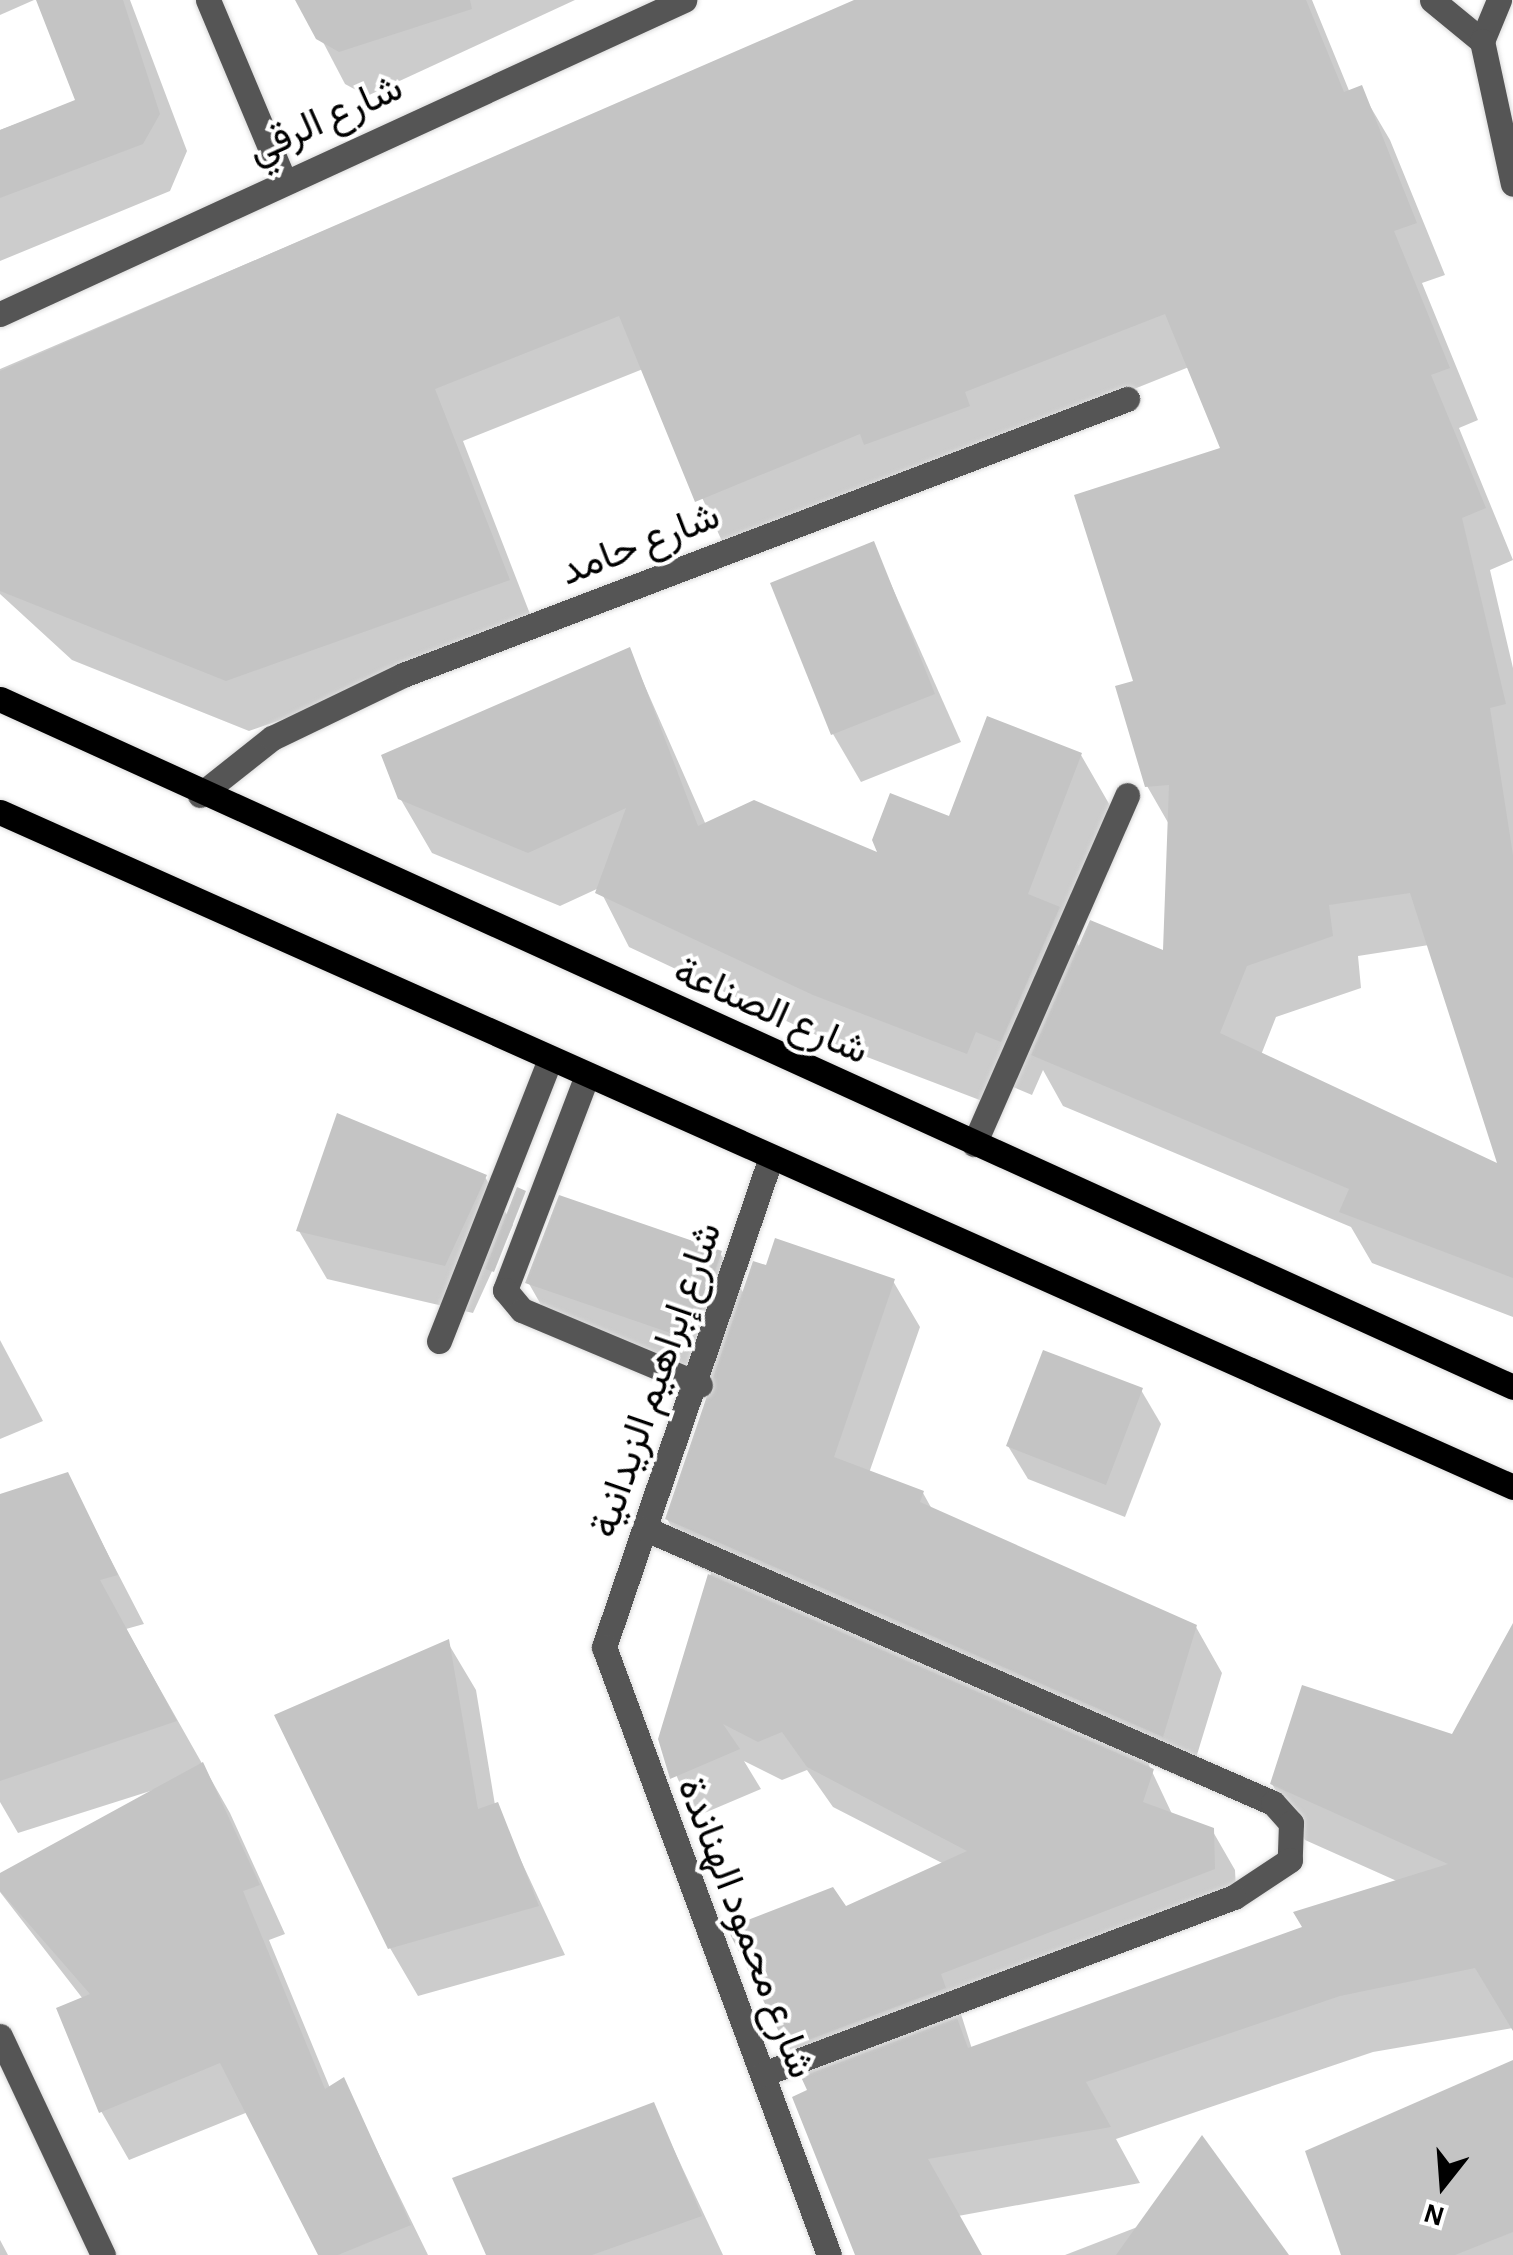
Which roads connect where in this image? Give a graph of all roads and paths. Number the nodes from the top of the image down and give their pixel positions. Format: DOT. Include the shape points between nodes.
graph roads {
  1 [pos="208,0"];
  2 [pos="684,0"];
  3 [pos="1432,0"];
  4 [pos="1499,0"];
  5 [pos="1482,41"];
  6 [pos="283,178"];
  7 [pos="1513,184"];
  8 [pos="0,314"];
  9 [pos="1127,398"];
  10 [pos="0,699"];
  11 [pos="200,795"];
  12 [pos="1127,795"];
  13 [pos="0,812"];
  14 [pos="548,1064"];
  15 [pos="586,1078"];
  16 [pos="974,1144"];
  17 [pos="770,1157"];
  18 [pos="439,1341"];
  19 [pos="700,1385"];
  20 [pos="1513,1387"];
  21 [pos="1513,1487"];
  22 [pos="646,1529"];
  23 [pos="608,1626"];
  24 [pos="0,2036"];
  25 [pos="763,2074"];
  26 [pos="103,2255"];
  27 [pos="829,2255"];
  1 -- 6 [label="street"];
  2 -- 6 [label="street, شارع الرقي"];
  3 -- 5 [label="street"];
  4 -- 5 [label="street"];
  5 -- 7 [label="street"];
  6 -- 8 [label="street, شارع الرقي"];
  9 -- 11 [label="street, شارع حامد" via="403,675 272,738"];
  10 -- 11 [label="main road, شارع الصناعة"];
  11 -- 16 [label="main road, شارع الصناعة"];
  12 -- 16 [label="street"];
  13 -- 14 [label="main road"];
  14 -- 15 [label="main road"];
  14 -- 18 [label="street"];
  15 -- 17 [label="main road"];
  15 -- 19 [label="street" via="505,1290 522,1310"];
  16 -- 20 [label="main road, شارع الصناعة"];
  17 -- 19 [label="street, شارع إبراهيم الزيدانية"];
  17 -- 21 [label="main road"];
  19 -- 22 [label="street, شارع إبراهيم الزيدانية"];
  22 -- 23 [label="street, شارع إبراهيم الزيدانية"];
  22 -- 25 [label="street" via="1273,1803 1291,1824 1290,1860 1234,1897"];
  23 -- 25 [label="street, شارع محمود الهناندة" via="615,1693"];
  24 -- 26 [label="street"];
  25 -- 27 [label="street, شارع محمود الهناندة"];
}
